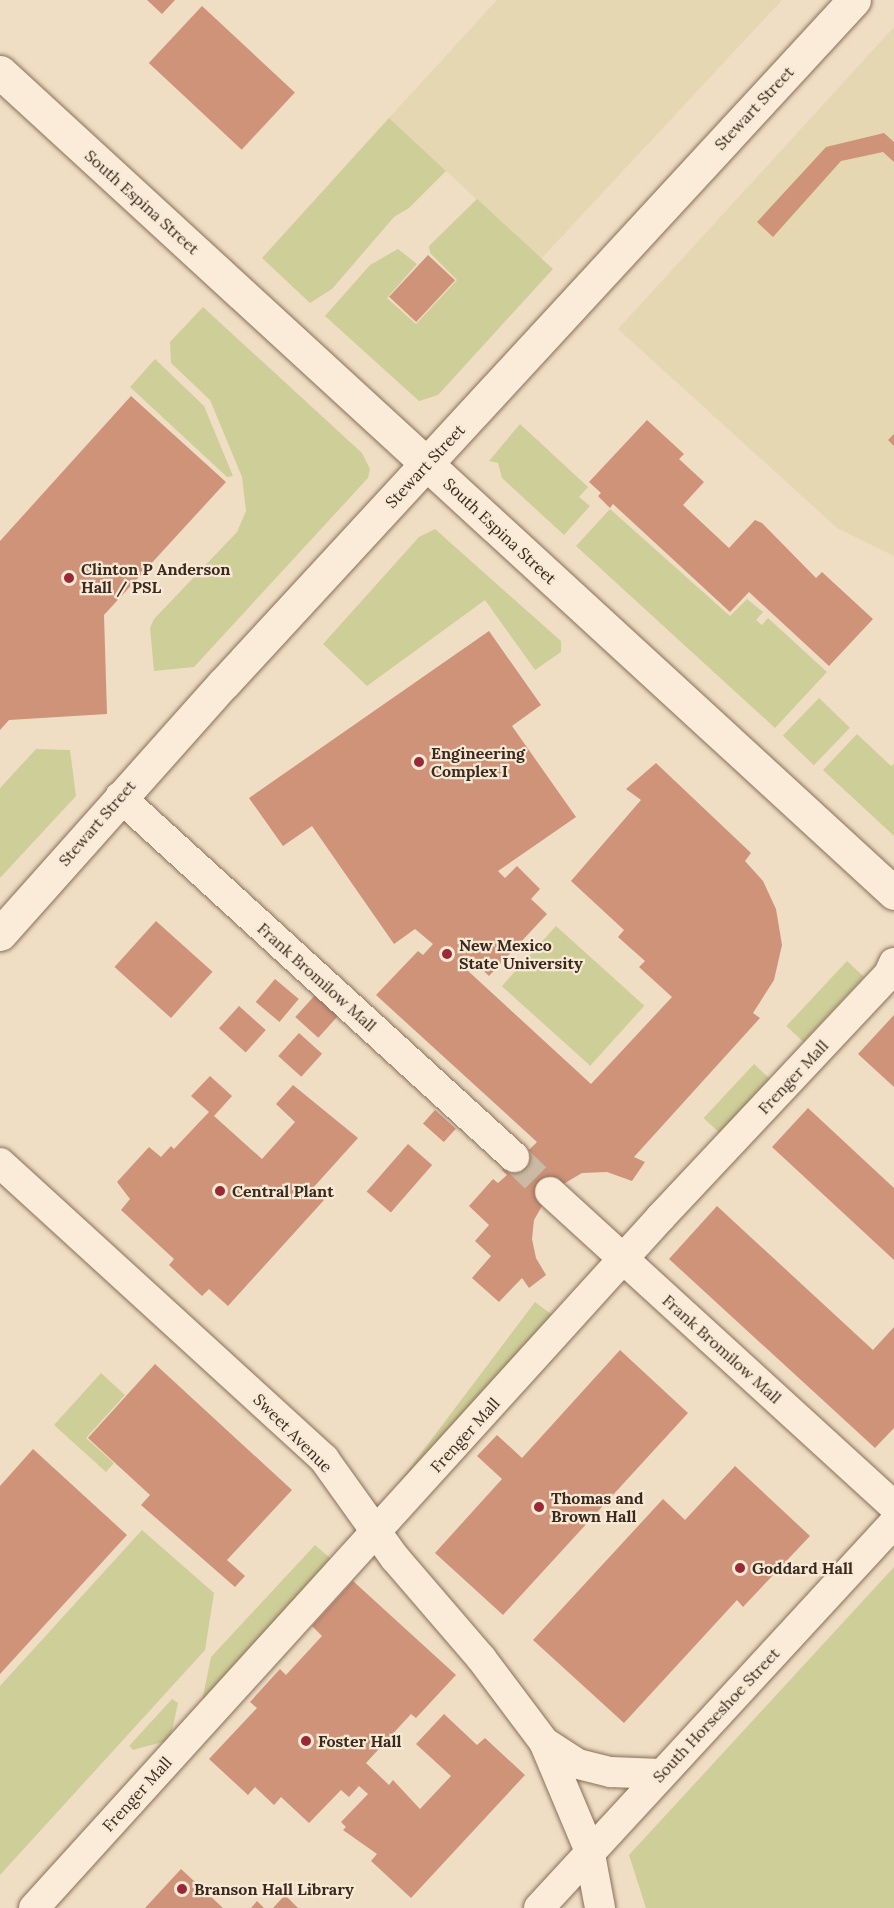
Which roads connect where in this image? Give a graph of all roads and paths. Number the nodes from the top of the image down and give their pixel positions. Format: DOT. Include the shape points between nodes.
graph roads {
  1 [pos="854,0"];
  2 [pos="0,72"];
  3 [pos="427,463"];
  4 [pos="120,796"];
  5 [pos="894,893"];
  6 [pos="0,934"];
  7 [pos="894,963"];
  8 [pos="514,1157"];
  9 [pos="0,1163"];
  10 [pos="550,1192"];
  11 [pos="624,1260"];
  12 [pos="894,1506"];
  13 [pos="894,1523"];
  14 [pos="376,1533"];
  15 [pos="543,1742"];
  16 [pos="661,1774"];
  17 [pos="589,1849"];
  18 [pos="34,1908"];
  19 [pos="539,1908"];
  20 [pos="600,1908"];
  1 -- 3 [label="street, Stewart Street"];
  2 -- 3 [label="street, South Espina Street"];
  3 -- 4 [label="street, Stewart Street"];
  3 -- 5 [label="street, South Espina Street"];
  4 -- 6 [label="street, Stewart Street"];
  4 -- 8 [label="street, Frank Bromilow Mall"];
  7 -- 11 [label="street, Frenger Mall" via="890,974"];
  9 -- 14 [label="street, Sweet Avenue" via="324,1459"];
  10 -- 11 [label="street, Frank Bromilow Mall"];
  11 -- 12 [label="street, Frank Bromilow Mall"];
  11 -- 14 [label="street, Frenger Mall"];
  13 -- 16 [label="street, South Horseshoe Street"];
  14 -- 15 [label="street, Sweet Avenue" via="481,1658"];
  14 -- 18 [label="street, Frenger Mall"];
  15 -- 16 [label="street, Sweet Avenue" via="578,1764 611,1772"];
  15 -- 17 [label="street, Sweet Avenue"];
  16 -- 17 [label="street, South Horseshoe Street"];
  17 -- 19 [label="street, South Horseshoe Street"];
  17 -- 20 [label="street, Sweet Avenue"];
}
